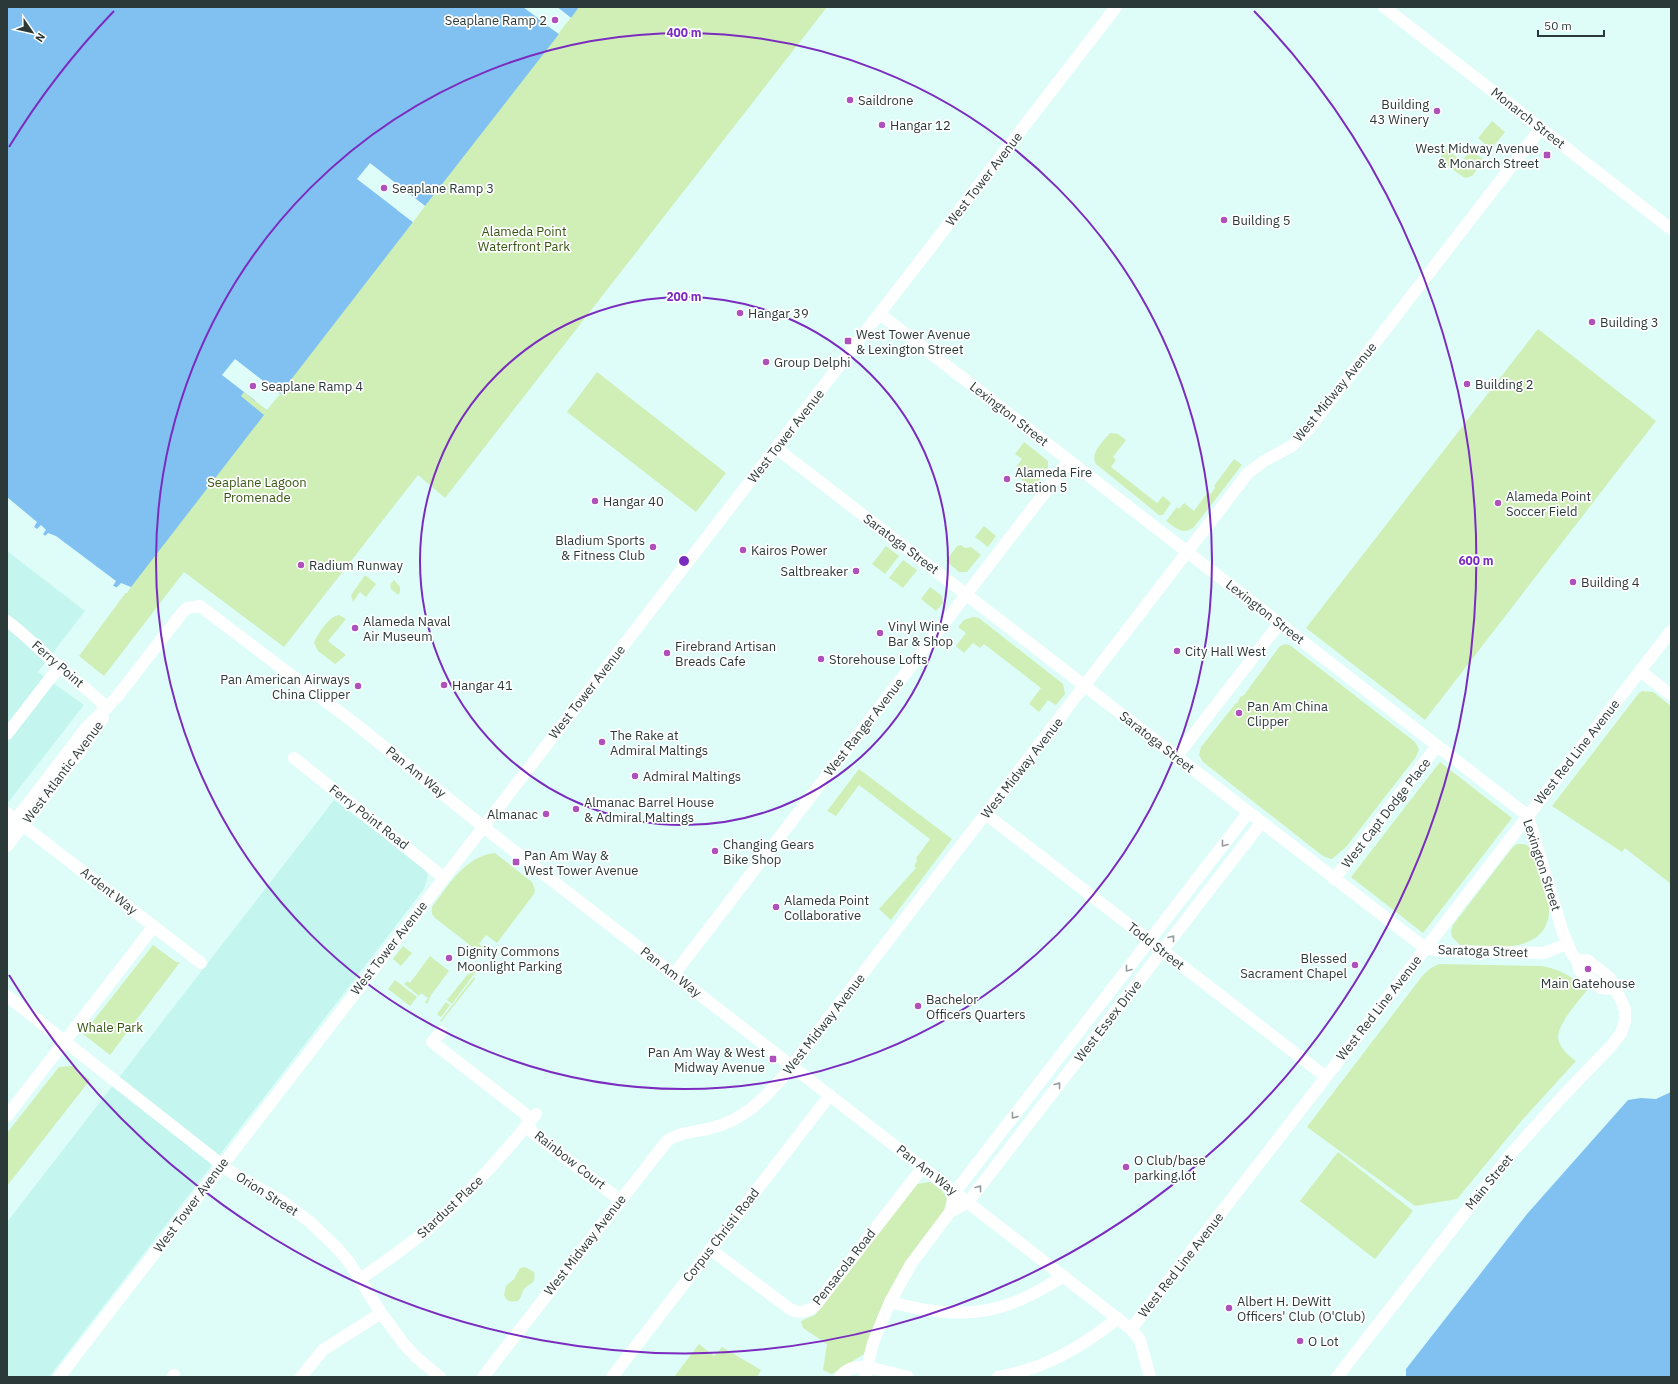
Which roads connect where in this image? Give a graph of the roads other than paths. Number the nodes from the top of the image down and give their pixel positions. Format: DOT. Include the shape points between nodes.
graph roads {
  1 [pos="1116,7"];
  2 [pos="1384,7"];
  3 [pos="1541,128"];
  4 [pos="1671,229"];
  5 [pos="880,314"];
  6 [pos="776,448"];
  7 [pos="1069,461"];
  8 [pos="1187,552"];
  9 [pos="967,594"];
  10 [pos="7,621"];
  11 [pos="1279,624"];
  12 [pos="1671,631"];
  13 [pos="59,667"];
  14 [pos="1640,671"];
  15 [pos="1086,686"];
  16 [pos="1671,695"];
  17 [pos="107,708"];
  18 [pos="7,734"];
  19 [pos="1437,746"];
  20 [pos="1176,757"];
  21 [pos="294,758"];
  22 [pos="1248,813"];
  23 [pos="987,815"];
  24 [pos="1528,816"];
  25 [pos="15,819"];
  26 [pos="1261,823"];
  27 [pos="483,826"];
  28 [pos="7,831"];
  29 [pos="7,846"];
  30 [pos="443,877"];
  31 [pos="1334,879"];
  32 [pos="154,926"];
  33 [pos="1149,941"];
  34 [pos="1567,944"];
  35 [pos="1425,948"];
  36 [pos="1162,951"];
  37 [pos="202,963"];
  38 [pos="674,974"];
  39 [pos="1614,989"];
  40 [pos="7,996"];
  41 [pos="1080,1031"];
  42 [pos="441,1032"];
  43 [pos="65,1041"];
  44 [pos="1092,1041"];
  45 [pos="792,1065"];
  46 [pos="1326,1077"];
  47 [pos="830,1094"];
  48 [pos="1026,1100"];
  49 [pos="1039,1110"];
  50 [pos="7,1116"];
  51 [pos="532,1118"];
  52 [pos="222,1164"];
  53 [pos="923,1167"];
  54 [pos="955,1192"];
  55 [pos="620,1200"];
  56 [pos="968,1202"];
  57 [pos="950,1212"];
  58 [pos="710,1249"];
  59 [pos="1064,1276"];
  60 [pos="360,1279"];
  61 [pos="890,1302"];
  62 [pos="381,1313"];
  63 [pos="1118,1318"];
  64 [pos="1131,1329"];
  65 [pos="866,1372"];
  66 [pos="59,1377"];
  67 [pos="301,1377"];
  68 [pos="440,1377"];
  69 [pos="483,1377"];
  70 [pos="612,1377"];
  71 [pos="840,1377"];
  72 [pos="908,1377"];
  73 [pos="998,1377"];
  74 [pos="1150,1377"];
  75 [pos="1337,1377"];
  1 -- 5 [label="street, West Tower Avenue"];
  2 -- 3 [label="street, Monarch Street"];
  3 -- 4 [label="street, Monarch Street"];
  3 -- 8 [label="street, West Midway Avenue" via="1307,430 1292,446 1252,469"];
  5 -- 6 [label="street, West Tower Avenue"];
  5 -- 7 [label="street, Lexington Street"];
  6 -- 9 [label="street, Saratoga Street"];
  6 -- 27 [label="street, West Tower Avenue"];
  7 -- 8 [label="street, Lexington Street"];
  7 -- 9 [label="street, West Ranger Avenue"];
  8 -- 11 [label="street, Lexington Street"];
  8 -- 15 [label="street, West Midway Avenue"];
  9 -- 15 [label="street, Saratoga Street"];
  9 -- 38 [label="street, West Ranger Avenue"];
  10 -- 13 [label="street, Ferry Point"];
  11 -- 19 [label="street, Lexington Street"];
  11 -- 20 [label="street"];
  12 -- 14 [label="street, West Red Line Avenue"];
  13 -- 17 [label="street, Ferry Point"];
  13 -- 18 [label="street"];
  14 -- 16 [label="street"];
  14 -- 24 [label="street, West Red Line Avenue"];
  15 -- 20 [label="street, Saratoga Street"];
  15 -- 23 [label="street, West Midway Avenue"];
  17 -- 25 [label="street, West Atlantic Avenue" via="86,728"];
  17 -- 27 [label="street, Pan Am Way" via="187,608 200,606 353,722"];
  19 -- 24 [label="street, Lexington Street"];
  19 -- 31 [label="street, West Capt Dodge Place"];
  20 -- 22 [label="street, Saratoga Street"];
  21 -- 30 [label="street, Ferry Point Road"];
  22 -- 26 [label="street, Saratoga Street"];
  22 -- 33 [label="street, West Essex Drive, one-way"];
  23 -- 33 [label="street, Todd Street"];
  23 -- 45 [label="street, West Midway Avenue"];
  24 -- 34 [label="street, Lexington Street"];
  24 -- 35 [label="street, West Red Line Avenue"];
  25 -- 28 [label="street, West Atlantic Avenue"];
  25 -- 29 [label="street, West Atlantic Avenue"];
  25 -- 32 [label="street, Ardent Way"];
  26 -- 31 [label="street, Saratoga Street"];
  36 -- 26 [label="street, West Essex Drive, one-way"];
  27 -- 30 [label="street, West Tower Avenue"];
  27 -- 38 [label="street, Pan Am Way"];
  30 -- 52 [label="street, West Tower Avenue"];
  31 -- 35 [label="street, Saratoga Street"];
  32 -- 37 [label="street, Ardent Way"];
  32 -- 43 [label="street"];
  33 -- 36 [label="street, Todd Street"];
  33 -- 41 [label="street, West Essex Drive, one-way"];
  34 -- 35 [label="street, Saratoga Street" via="1544,953 1442,951"];
  34 -- 39 [label="street, Lexington Street" via="1578,961 1579,970 1601,988"];
  35 -- 46 [label="street, West Red Line Avenue"];
  36 -- 44 [label="street, West Essex Drive"];
  36 -- 46 [label="street, Todd Street"];
  38 -- 45 [label="street, Pan Am Way"];
  39 -- 75 [label="street, Main Street" via="1625,1010 1621,1033 1510,1156"];
  40 -- 43 [label="street, Orion Street"];
  41 -- 44 [label="street"];
  41 -- 48 [label="street, West Essex Drive"];
  42 -- 51 [label="street, Rainbow Court" via="432,1042"];
  43 -- 50 [label="street"];
  43 -- 52 [label="street, Orion Street"];
  49 -- 44 [label="street, West Essex Drive, one-way"];
  45 -- 47 [label="street, Pan Am Way"];
  45 -- 55 [label="street, West Midway Avenue" via="769,1093 747,1112 720,1126 680,1134 667,1141"];
  46 -- 64 [label="street, West Red Line Avenue"];
  47 -- 53 [label="street, Pan Am Way"];
  47 -- 58 [label="street, Corpus Christi Road"];
  48 -- 49 [label="street"];
  48 -- 54 [label="street, West Essex Drive, one-way"];
  56 -- 49 [label="street, West Essex Drive, one-way"];
  51 -- 55 [label="street, Rainbow Court" via="532,1132"];
  51 -- 60 [label="street, Stardust Place" via="459,1201 405,1247"];
  52 -- 60 [label="street, Orion Street" via="310,1222 336,1247"];
  52 -- 66 [label="street, West Tower Avenue"];
  53 -- 54 [label="street, Pan Am Way"];
  53 -- 58 [label="street, Pensacola Road" via="809,1311 796,1312 790,1309"];
  54 -- 56 [label="street, Pan Am Way"];
  54 -- 57 [label="street, West Essex Drive"];
  55 -- 69 [label="street, West Midway Avenue"];
  56 -- 57 [label="street, West Essex Drive"];
  56 -- 59 [label="street, Pan Am Way"];
  57 -- 61 [label="street, West Essex Drive" via="911,1264"];
  58 -- 70 [label="street, Corpus Christi Road"];
  59 -- 61 [label="street" via="1014,1303 975,1312 935,1312"];
  59 -- 63 [label="street, Pan Am Way"];
  60 -- 62 [label="street, Orion Street"];
  61 -- 65 [label="street, West Essex Drive" via="873,1343"];
  62 -- 67 [label="street" via="323,1350"];
  62 -- 68 [label="street, Orion Street" via="404,1344"];
  63 -- 64 [label="street, Pan Am Way"];
  63 -- 73 [label="street" via="1075,1349 1052,1361"];
  64 -- 74 [label="street, Pan Am Way" via="1140,1340"];
  65 -- 71 [label="street" via="854,1368"];
  65 -- 72 [label="street"];
}
